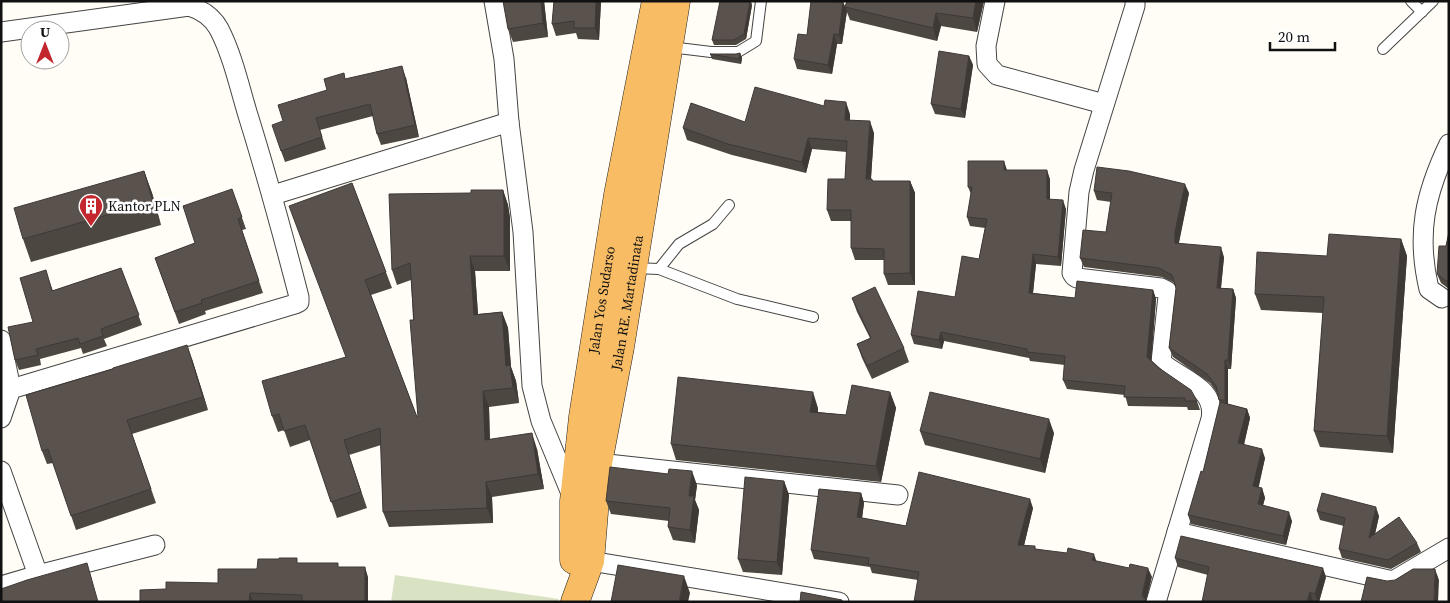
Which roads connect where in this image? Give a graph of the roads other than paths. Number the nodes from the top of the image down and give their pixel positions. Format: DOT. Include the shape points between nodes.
graph roads {
  1 [pos="494,1"];
  2 [pos="656,1"];
  3 [pos="676,1"];
  4 [pos="761,1"];
  5 [pos="995,1"];
  6 [pos="1135,1"];
  7 [pos="1411,1"];
  8 [pos="1432,1"];
  9 [pos="1422,12"];
  10 [pos="1,32"];
  11 [pos="669,47"];
  12 [pos="1383,49"];
  13 [pos="1104,104"];
  14 [pos="509,122"];
  15 [pos="1449,144"];
  16 [pos="1444,168"];
  17 [pos="273,196"];
  18 [pos="729,205"];
  19 [pos="628,266"];
  20 [pos="1442,298"];
  21 [pos="812,317"];
  22 [pos="1,340"];
  23 [pos="11,389"];
  24 [pos="1,418"];
  25 [pos="598,463"];
  26 [pos="1,471"];
  27 [pos="898,495"];
  28 [pos="574,502"];
  29 [pos="1177,532"];
  30 [pos="155,545"];
  31 [pos="1449,548"];
  32 [pos="590,561"];
  33 [pos="38,575"];
  34 [pos="1,586"];
  35 [pos="575,602"];
  36 [pos="839,602"];
  37 [pos="1156,602"];
  1 -- 14 [label="street" via="504,59"];
  2 -- 19 [label="highway, Jalan Yos Sudarso" via="618,196"];
  3 -- 11 [label="highway, Jalan RE. Martadinata"];
  4 -- 11 [label="lane" via="756,41 738,52"];
  5 -- 13 [label="street" via="986,46 987,64 997,75"];
  6 -- 13 [label="street"];
  7 -- 9 [label="lane"];
  8 -- 9 [label="lane"];
  9 -- 12 [label="lane"];
  10 -- 17 [label="street" via="189,6 199,9 210,16 225,42"];
  11 -- 19 [label="highway, Jalan RE. Martadinata"];
  13 -- 29 [label="street" via="1079,192 1072,273 1077,278 1161,288 1168,293 1162,362 1202,389 1209,397 1212,414"];
  14 -- 17 [label="street"];
  14 -- 28 [label="street" via="523,232 532,386 541,421"];
  15 -- 16 [label="street"];
  16 -- 20 [label="street" via="1425,208 1423,246 1429,289"];
  17 -- 23 [label="street" via="298,302"];
  18 -- 19 [label="lane" via="713,224 679,244"];
  19 -- 21 [label="lane" via="736,300"];
  19 -- 25 [label="highway, Jalan RE. Martadinata"];
  19 -- 28 [label="highway, Jalan Yos Sudarso" via="583,417"];
  22 -- 23 [label="street"];
  23 -- 24 [label="street"];
  25 -- 27 [label="street"];
  25 -- 32 [label="highway, Jalan RE. Martadinata"];
  26 -- 33 [label="street"];
  28 -- 35 [label="highway, Jalan Yos Sudarso"];
  29 -- 31 [label="street" via="1393,581"];
  29 -- 37 [label="street"];
  30 -- 33 [label="street"];
  32 -- 35 [label="highway, Jalan RE. Martadinata"];
  32 -- 36 [label="street"];
  33 -- 34 [label="street"];
}
